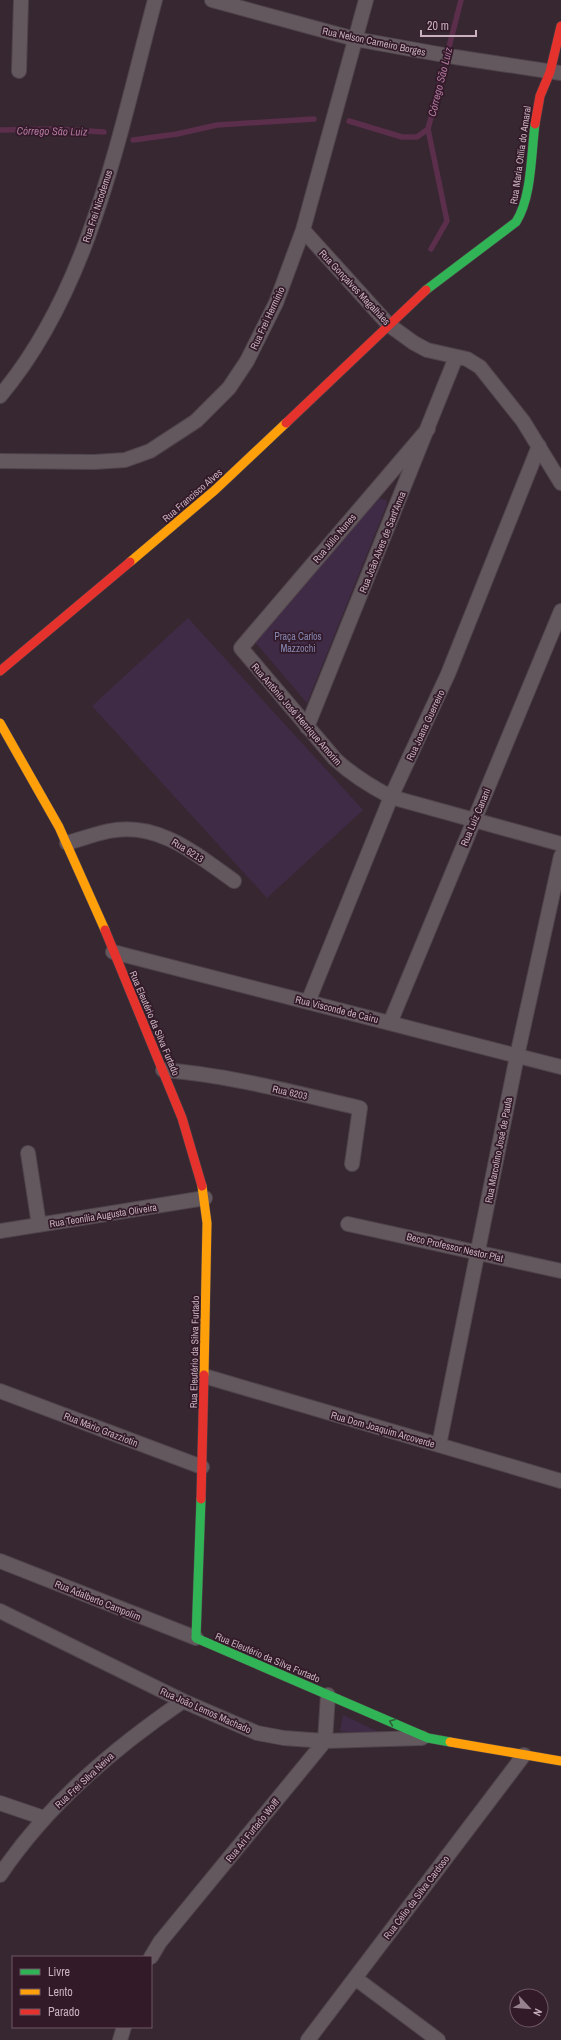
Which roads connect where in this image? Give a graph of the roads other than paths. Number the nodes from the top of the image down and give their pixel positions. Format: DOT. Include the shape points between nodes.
graph roads {
  1 [pos="21,0"];
  2 [pos="155,0"];
  3 [pos="212,0"];
  4 [pos="366,0"];
  5 [pos="561,26"];
  6 [pos="355,39"];
  7 [pos="19,71"];
  8 [pos="556,73"];
  9 [pos="303,230"];
  10 [pos="389,325"];
  11 [pos="456,357"];
  12 [pos="0,396"];
  13 [pos="428,429"];
  14 [pos="539,446"];
  15 [pos="0,461"];
  16 [pos="561,483"];
  17 [pos="561,611"];
  18 [pos="241,648"];
  19 [pos="0,671"];
  20 [pos="0,723"];
  21 [pos="307,728"];
  22 [pos="391,797"];
  23 [pos="474,820"];
  24 [pos="67,843"];
  25 [pos="561,844"];
  26 [pos="561,856"];
  27 [pos="234,880"];
  28 [pos="113,952"];
  29 [pos="308,1002"];
  30 [pos="390,1023"];
  31 [pos="517,1056"];
  32 [pos="561,1067"];
  33 [pos="163,1070"];
  34 [pos="28,1153"];
  35 [pos="352,1164"];
  36 [pos="205,1198"];
  37 [pos="348,1224"];
  38 [pos="39,1225"];
  39 [pos="0,1231"];
  40 [pos="477,1252"];
  41 [pos="561,1271"];
  42 [pos="204,1376"];
  43 [pos="0,1391"];
  44 [pos="439,1445"];
  45 [pos="202,1467"];
  46 [pos="561,1481"];
  47 [pos="0,1561"];
  48 [pos="0,1611"];
  49 [pos="196,1638"];
  50 [pos="328,1695"];
  51 [pos="183,1701"];
  52 [pos="428,1738"];
  53 [pos="325,1741"];
  54 [pos="524,1755"];
  55 [pos="561,1761"];
  56 [pos="0,1803"];
  57 [pos="44,1818"];
  58 [pos="0,1875"];
  59 [pos="152,1956"];
  60 [pos="355,1978"];
  61 [pos="124,2028"];
  62 [pos="120,2040"];
  63 [pos="308,2040"];
  64 [pos="438,2040"];
  1 -- 7 [label="street"];
  2 -- 12 [label="street, Rua Frei Nicodemus" via="112,158 73,275 34,351"];
  3 -- 6 [label="street, Rua Nelson Carneiro Borges"];
  4 -- 6 [label="street, Rua Frei Hermínio"];
  5 -- 8 [label="street, Rua Maria Otília do Amaral"];
  6 -- 8 [label="street, Rua Nelson Carneiro Borges"];
  6 -- 9 [label="street, Rua Frei Hermínio"];
  8 -- 10 [label="street, Rua Maria Otília do Amaral" via="540,96 534,122 526,198 523,211 516,222 440,278"];
  9 -- 10 [label="street, Rua Gonçalves Magalhães"];
  9 -- 15 [label="street, Rua Frei Hermínio" via="276,303 247,361 229,388 196,421 150,451 125,460"];
  10 -- 11 [label="street, Rua Gonçalves Magalhães" via="427,350"];
  10 -- 19 [label="street, Rua Francisco Alves" via="215,490"];
  11 -- 13 [label="street, Rua João Alves de Sant'Anna"];
  11 -- 14 [label="street, Rua Gonçalves Magalhães" via="467,359 480,367 508,401"];
  13 -- 18 [label="street, Rua Júlio Nunes"];
  13 -- 21 [label="street, Rua João Alves de Sant'Anna"];
  14 -- 16 [label="street, Rua Gonçalves Magalhães"];
  14 -- 22 [label="street, Rua Joana Guerreiro" via="448,674"];
  17 -- 23 [label="street, Rua Luiz Canani"];
  18 -- 21 [label="street, Rua Antônio José Henrique Amorim"];
  20 -- 24 [label="street, Rua Eleutério da Silva Furtado" via="47,803"];
  21 -- 22 [label="street, Rua Antônio José Henrique Amorim" via="352,775"];
  22 -- 23 [label="street, Rua Antônio José Henrique Amorim"];
  22 -- 29 [label="street, Rua Joana Guerreiro"];
  23 -- 25 [label="street, Rua Antônio José Henrique Amorim"];
  23 -- 30 [label="street, Rua Luiz Canani"];
  24 -- 27 [label="street, Rua 6213" via="109,831 146,830 180,843"];
  24 -- 28 [label="street, Rua Eleutério da Silva Furtado"];
  26 -- 31 [label="street, Rua Marcolino José de Paula"];
  28 -- 29 [label="street, Rua Visconde de Cairu"];
  28 -- 33 [label="street, Rua Eleutério da Silva Furtado"];
  29 -- 30 [label="street, Rua Visconde de Cairu"];
  30 -- 31 [label="street, Rua Visconde de Cairu"];
  31 -- 32 [label="street, Rua Visconde de Cairu"];
  31 -- 40 [label="street, Rua Marcolino José de Paula"];
  33 -- 35 [label="street, Rua 6203" via="229,1078 360,1108"];
  33 -- 36 [label="street, Rua Eleutério da Silva Furtado" via="188,1134"];
  34 -- 38 [label="street"];
  36 -- 38 [label="street, Rua Teonília Augusta Oliveira"];
  36 -- 42 [label="street, Rua Eleutério da Silva Furtado" via="207,1223"];
  37 -- 40 [label="street, Beco Professor Nestor Plat"];
  38 -- 39 [label="street, Rua Teonília Augusta Oliveira"];
  40 -- 41 [label="street, Beco Professor Nestor Plat"];
  40 -- 44 [label="street, Rua Marcolino José de Paula"];
  42 -- 44 [label="street, Rua Dom Joaquim Arcoverde"];
  42 -- 45 [label="street, Rua Eleutério da Silva Furtado"];
  43 -- 45 [label="street, Rua Mário Grazziotin"];
  44 -- 46 [label="street, Rua Dom Joaquim Arcoverde"];
  45 -- 49 [label="street, Rua Eleutério da Silva Furtado"];
  47 -- 49 [label="street, Rua Adalberto Campolim"];
  48 -- 51 [label="street, Rua João Lemos Machado"];
  49 -- 50 [label="street, Rua Eleutério da Silva Furtado"];
  52 -- 50 [label="street, Rua Eleutério da Silva Furtado, one-way"];
  50 -- 53 [label="street"];
  51 -- 53 [label="street, Rua João Lemos Machado" via="257,1733"];
  51 -- 57 [label="street, Rua Frei Silva Neiva" via="120,1747"];
  52 -- 53 [label="street, Rua João Lemos Machado"];
  52 -- 54 [label="street, Rua Eleutério da Silva Furtado"];
  53 -- 59 [label="street, Rua Ari Furtado Wolff" via="160,1942"];
  54 -- 55 [label="street, Rua Eleutério da Silva Furtado"];
  54 -- 60 [label="street, Rua Célio da Silva Cardoso"];
  56 -- 57 [label="street"];
  57 -- 58 [label="street, Rua Frei Silva Neiva"];
  60 -- 63 [label="street, Rua Célio da Silva Cardoso"];
  60 -- 64 [label="street"];
  61 -- 62 [label="street"];
}
